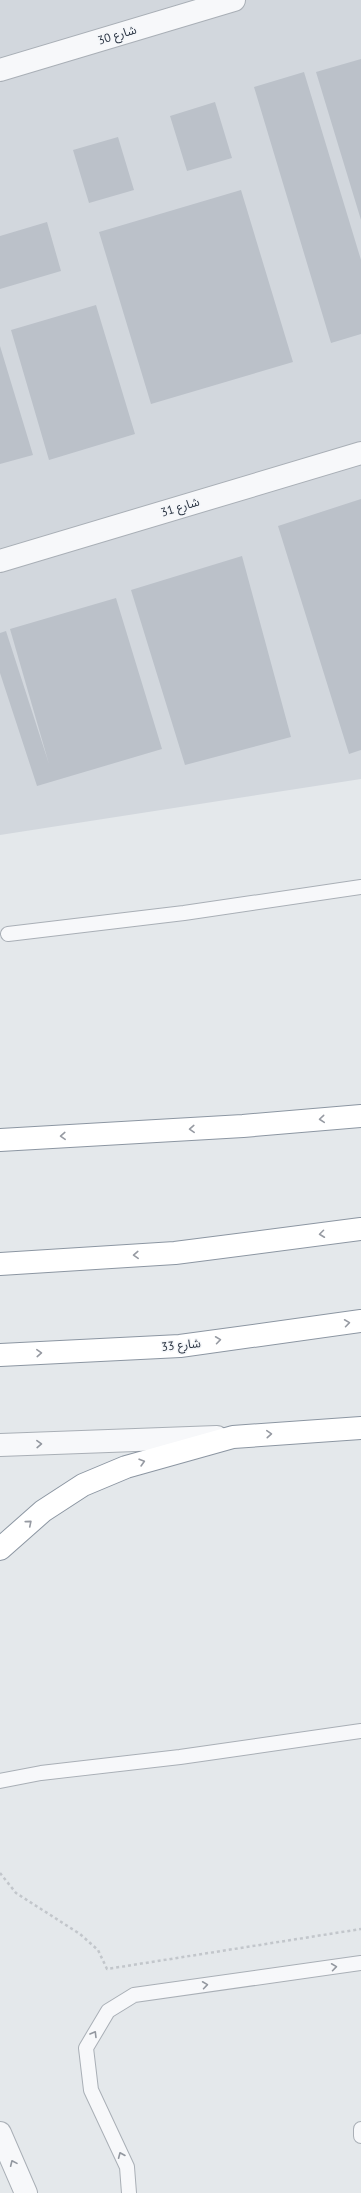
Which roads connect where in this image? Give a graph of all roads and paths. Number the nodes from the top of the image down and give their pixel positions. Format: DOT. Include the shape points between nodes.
graph roads {
  1 [pos="234,0"];
  2 [pos="0,70"];
  3 [pos="361,453"];
  4 [pos="0,561"];
  5 [pos="361,887"];
  6 [pos="8,934"];
  7 [pos="361,1116"];
  8 [pos="0,1140"];
  9 [pos="361,1229"];
  10 [pos="0,1264"];
  11 [pos="361,1321"];
  12 [pos="0,1355"];
  13 [pos="361,1428"];
  14 [pos="233,1437"];
  15 [pos="0,1445"];
  16 [pos="0,1549"];
  17 [pos="361,1731"];
  18 [pos="0,1781"];
  19 [pos="0,1873"];
  20 [pos="361,1929"];
  21 [pos="361,1963"];
  22 [pos="361,2129"];
  23 [pos="0,2133"];
  24 [pos="361,2136"];
  25 [pos="28,2191"];
  26 [pos="129,2193"];
  1 -- 2 [label="street, شارع 30"];
  3 -- 4 [label="street, شارع 31"];
  5 -- 6 [label="lane" via="184,913"];
  7 -- 8 [label="highway, one-way" via="243,1126"];
  9 -- 10 [label="highway, one-way" via="175,1253"];
  12 -- 11 [label="highway, شارع 33, one-way" via="180,1346"];
  14 -- 13 [label="highway, one-way"];
  15 -- 14 [label="street, one-way"];
  16 -- 14 [label="highway, one-way" via="43,1510 83,1485 126,1467"];
  17 -- 18 [label="lane" via="180,1757 41,1773"];
  19 -- 20 [label="path" via="16,1893 80,1934 98,1950 107,1969"];
  26 -- 21 [label="lane, one-way" via="126,2168 91,2090 86,2048 108,2011 134,1995"];
  22 -- 24 [label="lane"];
  25 -- 23 [label="street, one-way"];
}
